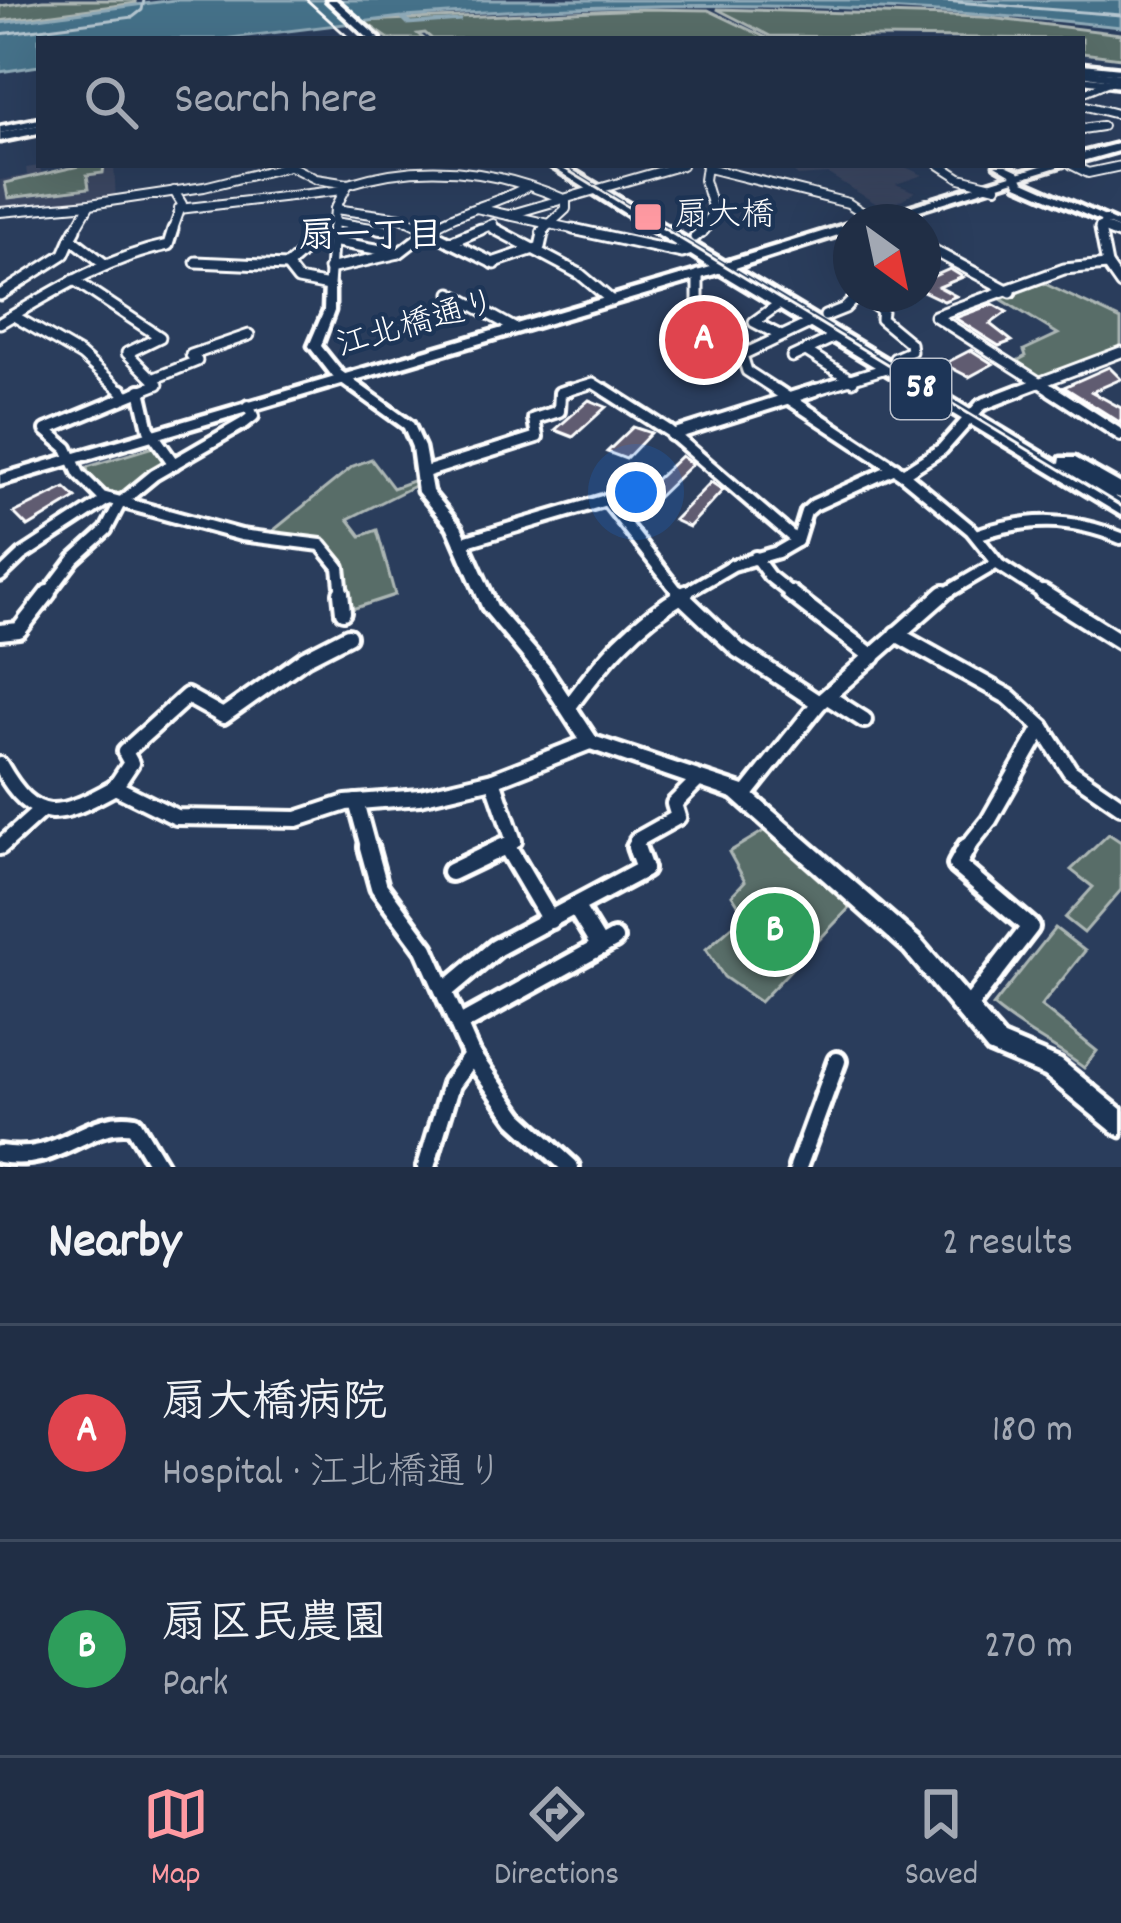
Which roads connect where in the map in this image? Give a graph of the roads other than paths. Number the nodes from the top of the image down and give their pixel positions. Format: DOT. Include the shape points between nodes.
graph roads {
  1 [pos="321,0"];
  2 [pos="331,0"];
  3 [pos="361,36"];
  4 [pos="371,36"];
  5 [pos="1085,74"];
  6 [pos="1085,74"];
  7 [pos="1118,79"];
  8 [pos="1085,92"];
  9 [pos="1085,106"];
  10 [pos="1121,116"];
  11 [pos="36,126"];
  12 [pos="1102,126"];
  13 [pos="1085,129"];
  14 [pos="0,133"];
  15 [pos="1121,146"];
  16 [pos="1085,157"];
  17 [pos="1121,166"];
  18 [pos="279,168"];
  19 [pos="292,168"];
  20 [pos="455,168"];
  21 [pos="560,168"];
  22 [pos="579,168"];
  23 [pos="638,168"];
  24 [pos="666,168"];
  25 [pos="710,168"];
  26 [pos="945,168"];
  27 [pos="1005,168"];
  28 [pos="1048,168"];
  29 [pos="1078,168"];
  30 [pos="450,171"];
  31 [pos="645,172"];
  32 [pos="1016,178"];
  33 [pos="528,185"];
  34 [pos="608,185"];
  35 [pos="993,186"];
  36 [pos="345,187"];
  37 [pos="591,188"];
  38 [pos="174,191"];
  39 [pos="560,197"];
  40 [pos="90,204"];
  41 [pos="849,204"];
  42 [pos="931,204"];
  43 [pos="476,208"];
  44 [pos="179,209"];
  45 [pos="334,209"];
  46 [pos="0,212"];
  47 [pos="509,216"];
  48 [pos="402,218"];
  49 [pos="334,222"];
  50 [pos="556,223"];
  51 [pos="1103,224"];
  52 [pos="489,226"];
  53 [pos="429,229"];
  54 [pos="384,230"];
  55 [pos="1121,231"];
  56 [pos="833,233"];
  57 [pos="71,238"];
  58 [pos="332,238"];
  59 [pos="450,242"];
  60 [pos="693,244"];
  61 [pos="367,246"];
  62 [pos="399,253"];
  63 [pos="532,253"];
  64 [pos="941,255"];
  65 [pos="196,262"];
  66 [pos="106,265"];
  67 [pos="729,265"];
  68 [pos="1107,265"];
  69 [pos="287,266"];
  70 [pos="698,275"];
  71 [pos="329,278"];
  72 [pos="74,280"];
  73 [pos="0,282"];
  74 [pos="18,283"];
  75 [pos="1121,285"];
  76 [pos="1011,292"];
  77 [pos="452,293"];
  78 [pos="0,296"];
  79 [pos="612,301"];
  80 [pos="778,304"];
  81 [pos="835,312"];
  82 [pos="882,312"];
  83 [pos="14,316"];
  84 [pos="818,319"];
  85 [pos="0,323"];
  86 [pos="514,328"];
  87 [pos="779,334"];
  88 [pos="249,335"];
  89 [pos="835,337"];
  90 [pos="806,350"];
  91 [pos="747,351"];
  92 [pos="792,357"];
  93 [pos="1117,357"];
  94 [pos="890,363"];
  95 [pos="155,378"];
  96 [pos="343,379"];
  97 [pos="853,380"];
  98 [pos="1036,385"];
  99 [pos="140,390"];
  100 [pos="126,395"];
  101 [pos="783,398"];
  102 [pos="248,406"];
  103 [pos="975,414"];
  104 [pos="153,434"];
  105 [pos="672,434"];
  106 [pos="1121,435"];
  107 [pos="73,458"];
  108 [pos="174,464"];
  109 [pos="899,471"];
  110 [pos="422,472"];
  111 [pos="0,480"];
  112 [pos="1121,492"];
  113 [pos="114,501"];
  114 [pos="1121,509"];
  115 [pos="976,535"];
  116 [pos="1121,538"];
  117 [pos="797,541"];
  118 [pos="460,543"];
  119 [pos="755,557"];
  120 [pos="997,563"];
  121 [pos="0,576"];
  122 [pos="680,595"];
  123 [pos="343,613"];
  124 [pos="0,632"];
  125 [pos="896,634"];
  126 [pos="348,636"];
  127 [pos="1121,642"];
  128 [pos="874,657"];
  129 [pos="823,700"];
  130 [pos="568,708"];
  131 [pos="864,720"];
  132 [pos="1042,727"];
  133 [pos="590,742"];
  134 [pos="0,765"];
  135 [pos="493,780"];
  136 [pos="698,780"];
  137 [pos="115,787"];
  138 [pos="744,796"];
  139 [pos="356,802"];
  140 [pos="1121,806"];
  141 [pos="40,812"];
  142 [pos="506,845"];
  143 [pos="0,848"];
  144 [pos="451,872"];
  145 [pos="575,906"];
  146 [pos="550,920"];
  147 [pos="446,990"];
  148 [pos="965,1010"];
  149 [pos="460,1024"];
  150 [pos="472,1056"];
  151 [pos="837,1060"];
  152 [pos="1121,1124"];
  153 [pos="0,1154"];
  154 [pos="159,1167"];
  155 [pos="426,1167"];
  156 [pos="570,1167"];
  157 [pos="798,1167"];
  1 -- 3 [label="main road"];
  2 -- 4 [label="main road"];
  5 -- 7 [label="highway"];
  6 -- 7 [label="highway"];
  7 -- 8 [label="street"];
  9 -- 10 [label="street"];
  11 -- 14 [label="highway"];
  12 -- 13 [label="street"];
  15 -- 16 [label="main road"];
  17 -- 29 [label="street"];
  18 -- 38 [label="street"];
  19 -- 36 [label="street"];
  20 -- 30 [label="street"];
  21 -- 37 [label="main road, 58"];
  22 -- 34 [label="main road, 58"];
  23 -- 31 [label="street"];
  24 -- 31 [label="street"];
  25 -- 41 [label="street"];
  25 -- 60 [label="street" via="704,180 712,210"];
  26 -- 35 [label="street"];
  27 -- 32 [label="street"];
  28 -- 32 [label="main road"];
  30 -- 33 [label="street"];
  30 -- 36 [label="street" via="393,171"];
  31 -- 34 [label="street"];
  32 -- 35 [label="main road"];
  32 -- 51 [label="street"];
  33 -- 39 [label="street"];
  33 -- 43 [label="street"];
  34 -- 37 [label="street"];
  34 -- 60 [label="main road, 58"];
  35 -- 42 [label="main road"];
  36 -- 44 [label="street"];
  36 -- 45 [label="street"];
  37 -- 39 [label="street"];
  37 -- 60 [label="main road, 58"];
  38 -- 40 [label="street"];
  38 -- 44 [label="street"];
  39 -- 47 [label="street"];
  39 -- 50 [label="street" via="568,204"];
  40 -- 46 [label="street"];
  40 -- 57 [label="street"];
  43 -- 47 [label="street"];
  43 -- 53 [label="street"];
  44 -- 66 [label="street" via="168,245"];
  45 -- 48 [label="street"];
  45 -- 49 [label="street"];
  47 -- 50 [label="street"];
  47 -- 52 [label="street"];
  48 -- 53 [label="street"];
  48 -- 54 [label="street"];
  49 -- 54 [label="street"];
  49 -- 58 [label="street"];
  50 -- 60 [label="street" via="653,248"];
  50 -- 63 [label="street" via="542,229"];
  51 -- 55 [label="street"];
  51 -- 68 [label="street"];
  52 -- 59 [label="street"];
  52 -- 63 [label="street"];
  53 -- 59 [label="street"];
  53 -- 62 [label="street"];
  54 -- 61 [label="street"];
  56 -- 67 [label="main road, 江北橋通り"];
  57 -- 66 [label="street"];
  57 -- 74 [label="street" via="64,254"];
  58 -- 61 [label="street"];
  58 -- 69 [label="street" via="316,240"];
  58 -- 71 [label="street"];
  59 -- 63 [label="street" via="495,264"];
  60 -- 67 [label="main road, 58"];
  61 -- 62 [label="street"];
  62 -- 71 [label="street"];
  63 -- 79 [label="street" via="580,274"];
  64 -- 76 [label="street"];
  65 -- 69 [label="street"];
  66 -- 72 [label="street"];
  67 -- 70 [label="main road, 江北橋通り"];
  67 -- 80 [label="main road, 58"];
  67 -- 84 [label="main road, 58"];
  68 -- 75 [label="street"];
  68 -- 76 [label="street" via="1076,266"];
  69 -- 71 [label="street" via="308,285"];
  70 -- 79 [label="main road, 江北橋通り"];
  70 -- 91 [label="street" via="698,312"];
  71 -- 96 [label="street" via="329,311 314,346"];
  72 -- 83 [label="street"];
  72 -- 95 [label="street" via="160,337 127,353"];
  73 -- 74 [label="street"];
  74 -- 78 [label="street"];
  76 -- 98 [label="street" via="935,316"];
  77 -- 86 [label="street"];
  79 -- 86 [label="main road, 江北橋通り"];
  80 -- 84 [label="main road, 58"];
  80 -- 87 [label="street" via="754,322"];
  81 -- 84 [label="street"];
  82 -- 94 [label="street" via="910,343 911,351"];
  83 -- 85 [label="street"];
  83 -- 100 [label="street" via="81,355"];
  84 -- 87 [label="street"];
  84 -- 89 [label="main road, 58"];
  84 -- 94 [label="main road, 58"];
  86 -- 96 [label="main road, 江北橋通り"];
  87 -- 91 [label="street"];
  88 -- 95 [label="street"];
  89 -- 90 [label="street"];
  89 -- 94 [label="main road, 58"];
  90 -- 92 [label="street"];
  90 -- 97 [label="street"];
  91 -- 101 [label="street" via="747,371"];
  93 -- 98 [label="street"];
  94 -- 97 [label="street"];
  94 -- 103 [label="main road, 58"];
  95 -- 99 [label="street" via="158,384"];
  96 -- 102 [label="main road, 江北橋通り"];
  96 -- 110 [label="street" via="409,426"];
  97 -- 101 [label="street"];
  98 -- 103 [label="street"];
  98 -- 106 [label="street"];
  99 -- 100 [label="street"];
  99 -- 104 [label="street"];
  100 -- 107 [label="street" via="46,430"];
  101 -- 105 [label="street"];
  101 -- 109 [label="street"];
  102 -- 104 [label="main road, 江北橋通り"];
  102 -- 108 [label="street" via="253,416"];
  103 -- 109 [label="street" via="942,449"];
  103 -- 112 [label="main road, 58"];
  103 -- 114 [label="main road, 58"];
  104 -- 107 [label="main road, 江北橋通り"];
  104 -- 108 [label="street"];
  105 -- 110 [label="street" via="593,383 560,392 559,411 534,419 537,437"];
  105 -- 117 [label="street"];
  107 -- 111 [label="main road, 江北橋通り"];
  107 -- 113 [label="street" via="79,474"];
  108 -- 113 [label="street"];
  109 -- 115 [label="street"];
  109 -- 117 [label="street" via="814,506"];
  110 -- 118 [label="street" via="424,492"];
  113 -- 121 [label="street"];
  113 -- 123 [label="street" via="241,536 321,544 339,567"];
  113 -- 124 [label="street" via="106,530 19,630"];
  115 -- 116 [label="street" via="1025,517 1086,524"];
  115 -- 120 [label="street"];
  117 -- 119 [label="street"];
  118 -- 122 [label="street" via="606,500"];
  118 -- 130 [label="street" via="491,609"];
  119 -- 122 [label="street"];
  119 -- 128 [label="street"];
  120 -- 125 [label="street" via="947,590"];
  120 -- 127 [label="street"];
  122 -- 129 [label="street" via="738,650"];
  122 -- 130 [label="street" via="609,652"];
  125 -- 128 [label="street"];
  125 -- 132 [label="street" via="1009,697"];
  126 -- 137 [label="street" via="224,716 187,696 125,752 131,763"];
  128 -- 129 [label="street"];
  129 -- 131 [label="street"];
  129 -- 138 [label="street"];
  130 -- 133 [label="street"];
  132 -- 140 [label="street" via="1070,771"];
  132 -- 148 [label="street" via="957,865 1030,927"];
  133 -- 135 [label="street"];
  133 -- 136 [label="street"];
  134 -- 141 [label="street"];
  135 -- 139 [label="street"];
  135 -- 142 [label="street" via="514,841"];
  136 -- 138 [label="street"];
  136 -- 145 [label="street" via="674,804 678,817 638,839 644,868"];
  137 -- 139 [label="street" via="176,817 297,819"];
  137 -- 141 [label="street" via="66,814"];
  138 -- 148 [label="street" via="912,945"];
  139 -- 147 [label="street" via="379,887"];
  141 -- 143 [label="street"];
  142 -- 144 [label="street"];
  142 -- 146 [label="street"];
  145 -- 146 [label="street"];
  145 -- 149 [label="street" via="607,943"];
  146 -- 147 [label="street" via="496,948"];
  147 -- 149 [label="street"];
  148 -- 152 [label="street" via="996,1044 1053,1068"];
  149 -- 150 [label="street"];
  150 -- 155 [label="street" via="451,1084"];
  150 -- 156 [label="street" via="516,1118"];
  151 -- 157 [label="street"];
  153 -- 154 [label="street" via="45,1154 78,1144 110,1121 134,1125"];
}
